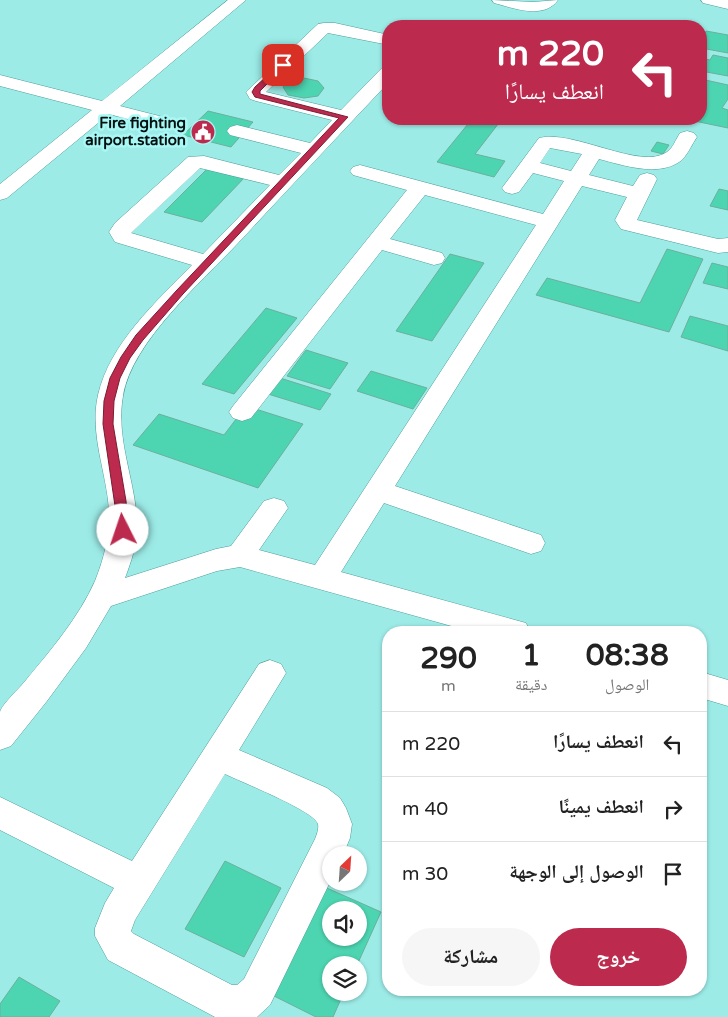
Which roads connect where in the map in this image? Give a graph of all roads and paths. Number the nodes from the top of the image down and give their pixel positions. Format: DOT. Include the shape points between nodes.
graph roads {
  1 [pos="238,0"];
  2 [pos="500,0"];
  3 [pos="550,0"];
  4 [pos="709,0"];
  5 [pos="728,4"];
  6 [pos="382,38"];
  7 [pos="382,78"];
  8 [pos="0,80"];
  9 [pos="105,108"];
  10 [pos="344,117"];
  11 [pos="164,123"];
  12 [pos="237,131"];
  13 [pos="687,137"];
  14 [pos="314,150"];
  15 [pos="594,151"];
  16 [pos="528,166"];
  17 [pos="360,171"];
  18 [pos="577,178"];
  19 [pos="284,182"];
  20 [pos="420,187"];
  21 [pos="512,188"];
  22 [pos="0,194"];
  23 [pos="549,222"];
  24 [pos="377,242"];
  25 [pos="728,245"];
  26 [pos="434,258"];
  27 [pos="208,263"];
  28 [pos="242,412"];
  29 [pos="377,490"];
  30 [pos="274,508"];
  31 [pos="531,543"];
  32 [pos="240,556"];
  33 [pos="322,578"];
  34 [pos="103,596"];
  35 [pos="494,626"];
  36 [pos="270,673"];
  37 [pos="707,687"];
  38 [pos="728,693"];
  39 [pos="0,736"];
  40 [pos="218,756"];
  41 [pos="0,813"];
  42 [pos="140,882"];
  1 -- 9 [label="street"];
  2 -- 3 [label="street" via="535,6 547,4"];
  4 -- 5 [label="street"];
  6 -- 10 [label="street" via="324,28 255,92 263,97"];
  7 -- 10 [label="street"];
  8 -- 9 [label="street"];
  9 -- 11 [label="street"];
  9 -- 22 [label="street"];
  10 -- 14 [label="street"];
  12 -- 14 [label="street"];
  13 -- 15 [label="street" via="676,154 659,161 635,161"];
  14 -- 19 [label="street"];
  15 -- 16 [label="street" via="546,142"];
  15 -- 18 [label="street"];
  16 -- 18 [label="street"];
  16 -- 21 [label="street"];
  17 -- 20 [label="street"];
  18 -- 23 [label="street"];
  18 -- 25 [label="street" via="643,187 627,217 629,224 718,246"];
  19 -- 27 [label="street"];
  19 -- 27 [label="street" via="195,161 120,232 129,239"];
  20 -- 23 [label="street"];
  20 -- 24 [label="street"];
  23 -- 29 [label="street"];
  24 -- 26 [label="street"];
  24 -- 28 [label="street"];
  27 -- 34 [label="street" via="140,338 115,378 108,424 123,530 117,561"];
  29 -- 31 [label="street"];
  29 -- 33 [label="street"];
  30 -- 32 [label="street"];
  32 -- 33 [label="street"];
  32 -- 34 [label="street" via="216,560"];
  33 -- 35 [label="street"];
  34 -- 39 [label="street" via="79,633"];
  36 -- 40 [label="street"];
  37 -- 38 [label="street"];
  40 -- 42 [label="street"];
  40 -- 42 [label="street" via="315,799 327,807 335,819 336,833 330,846 249,1002 238,1006 227,1003 121,947 113,939 113,926"];
  41 -- 42 [label="street"];
}
